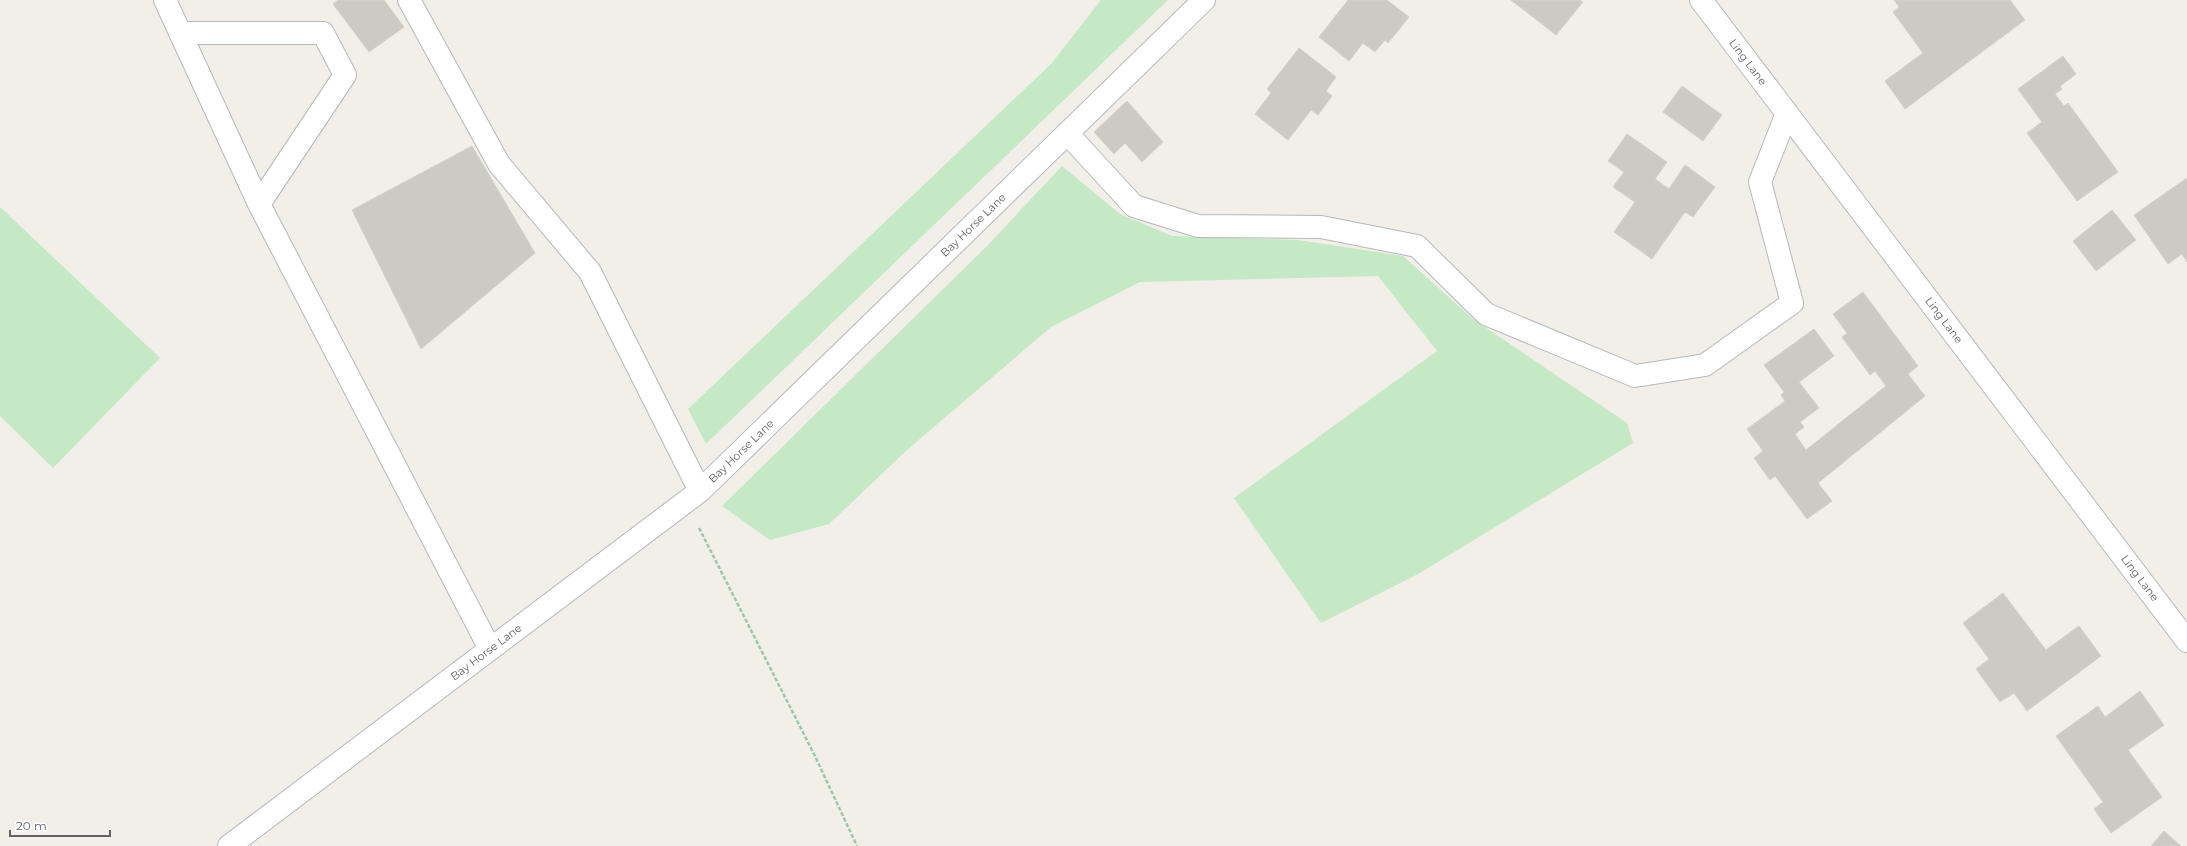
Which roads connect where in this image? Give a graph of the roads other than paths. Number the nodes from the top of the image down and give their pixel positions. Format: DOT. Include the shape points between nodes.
graph roads {
  1 [pos="165,0"];
  2 [pos="409,0"];
  3 [pos="1204,0"];
  4 [pos="1701,0"];
  5 [pos="180,33"];
  6 [pos="1787,113"];
  7 [pos="1067,134"];
  8 [pos="259,204"];
  9 [pos="693,496"];
  10 [pos="2187,641"];
  11 [pos="490,649"];
  12 [pos="229,846"];
  1 -- 5 [label="street"];
  2 -- 9 [label="street" via="499,164 590,272"];
  3 -- 7 [label="street, Bay Horse Lane"];
  4 -- 6 [label="street, Ling Lane"];
  5 -- 8 [label="street"];
  5 -- 8 [label="street" via="322,33 345,75"];
  6 -- 7 [label="street" via="1760,182 1792,303 1705,365 1635,376 1486,314 1417,246 1321,227 1198,226 1134,206"];
  6 -- 10 [label="street, Ling Lane"];
  7 -- 9 [label="street, Bay Horse Lane"];
  8 -- 11 [label="street"];
  9 -- 11 [label="street, Bay Horse Lane"];
  11 -- 12 [label="street, Bay Horse Lane"];
}
